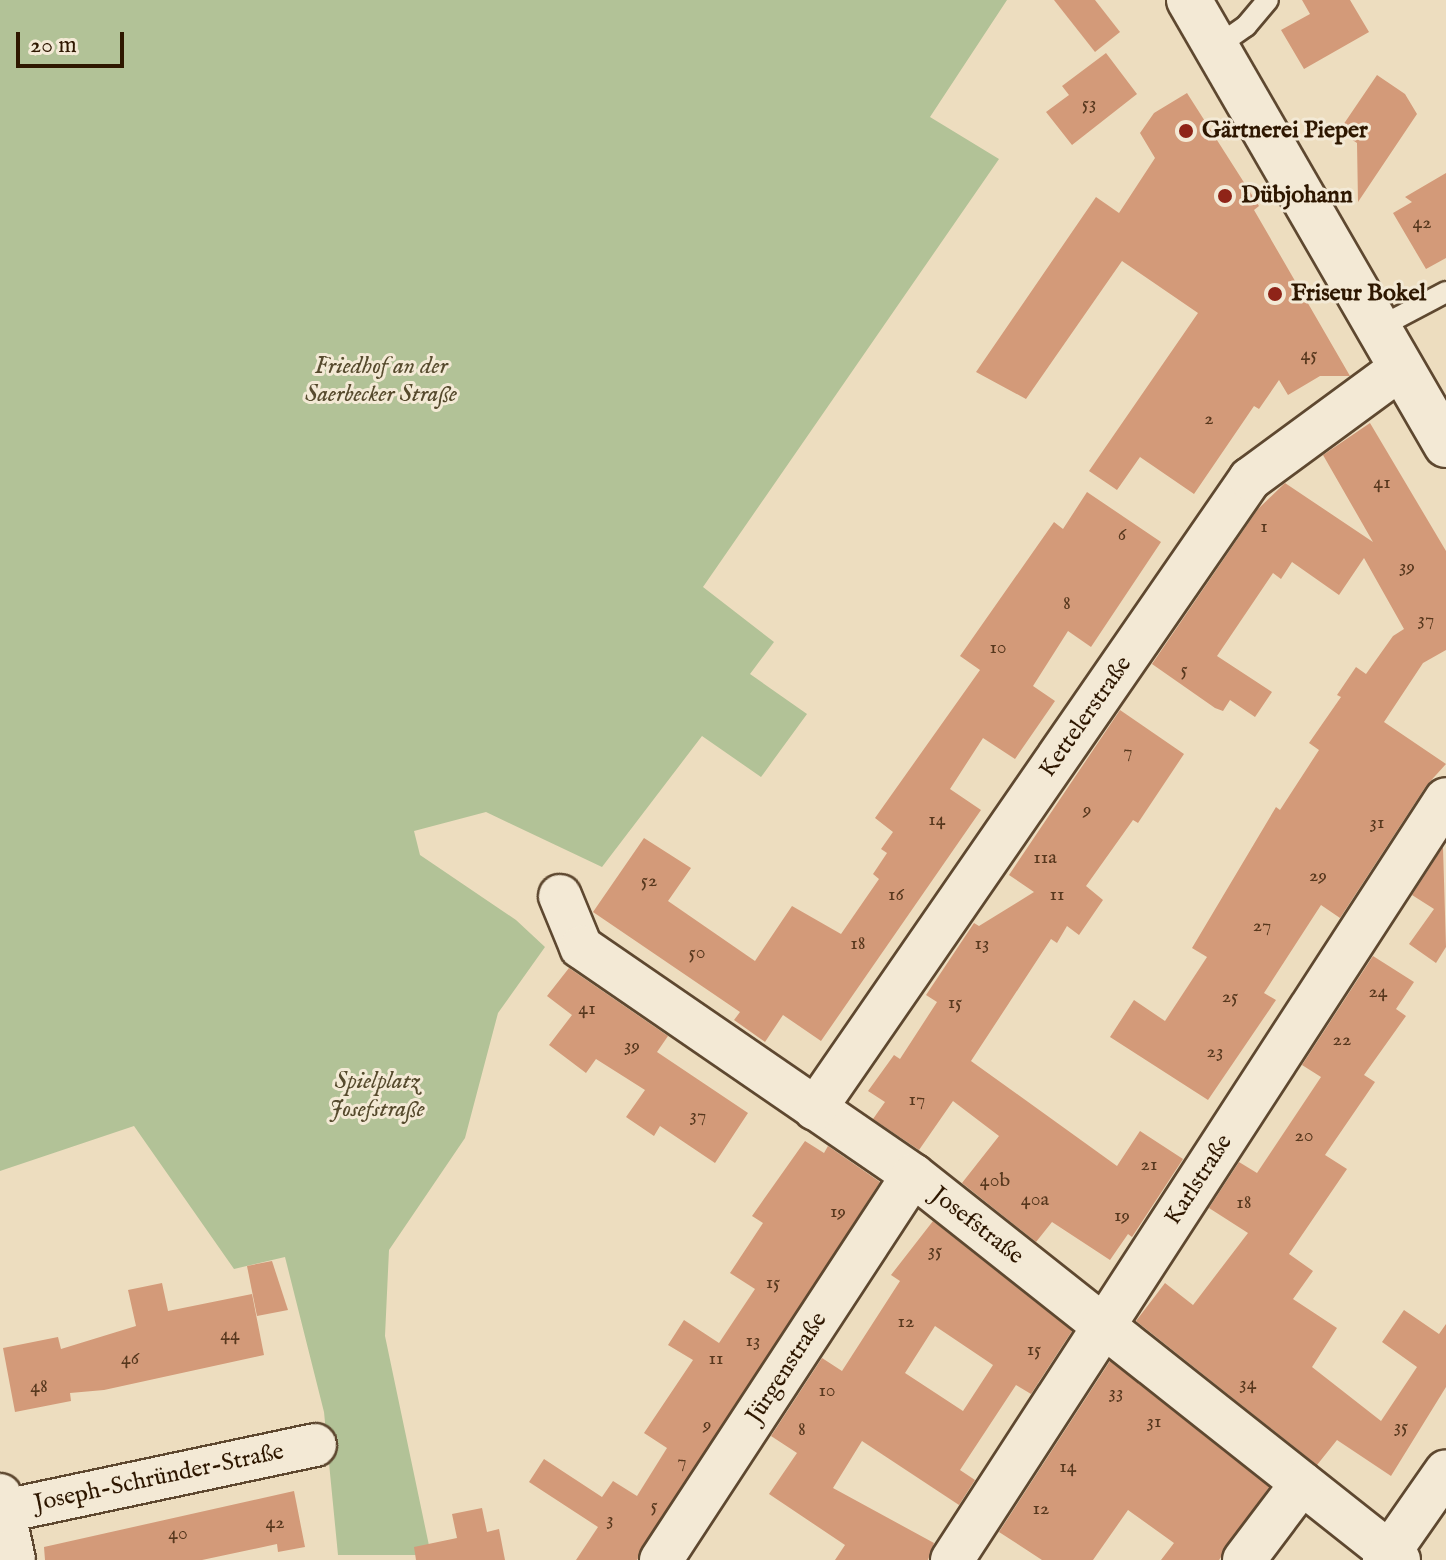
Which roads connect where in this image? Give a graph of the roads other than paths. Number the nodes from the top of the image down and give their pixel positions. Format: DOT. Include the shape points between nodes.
graph roads {
  1 [pos="1189,0"];
  2 [pos="1268,0"];
  3 [pos="1216,47"];
  4 [pos="1446,292"];
  5 [pos="1378,328"];
  6 [pos="1401,368"];
  7 [pos="1446,445"];
  8 [pos="1446,799"];
  9 [pos="560,896"];
  10 [pos="815,1109"];
  11 [pos="913,1175"];
  12 [pos="1104,1326"];
  13 [pos="315,1445"];
  14 [pos="1446,1471"];
  15 [pos="1302,1483"];
  16 [pos="1,1506"];
  17 [pos="1390,1558"];
  18 [pos="14,1560"];
  19 [pos="661,1560"];
  20 [pos="952,1560"];
  21 [pos="1244,1560"];
  1 -- 3 [label="street"];
  2 -- 3 [label="lane" via="1246,26"];
  3 -- 5 [label="street"];
  4 -- 5 [label="lane"];
  5 -- 6 [label="street"];
  6 -- 7 [label="street"];
  6 -- 10 [label="street, Kettelerstraße" via="1250,479"];
  8 -- 12 [label="street, Karlstraße"];
  9 -- 10 [label="street, Josefstraße" via="581,947"];
  10 -- 11 [label="street, Josefstraße"];
  11 -- 12 [label="street, Josefstraße"];
  11 -- 19 [label="street, Jürgenstraße"];
  12 -- 15 [label="street, Josefstraße"];
  12 -- 20 [label="street, Karlstraße"];
  13 -- 16 [label="street, Joseph-Schründer-Straße"];
  14 -- 17 [label="street"];
  15 -- 17 [label="street, Josefstraße"];
  15 -- 21 [label="street"];
  16 -- 18 [label="street, Joseph-Schründer-Straße"];
}
